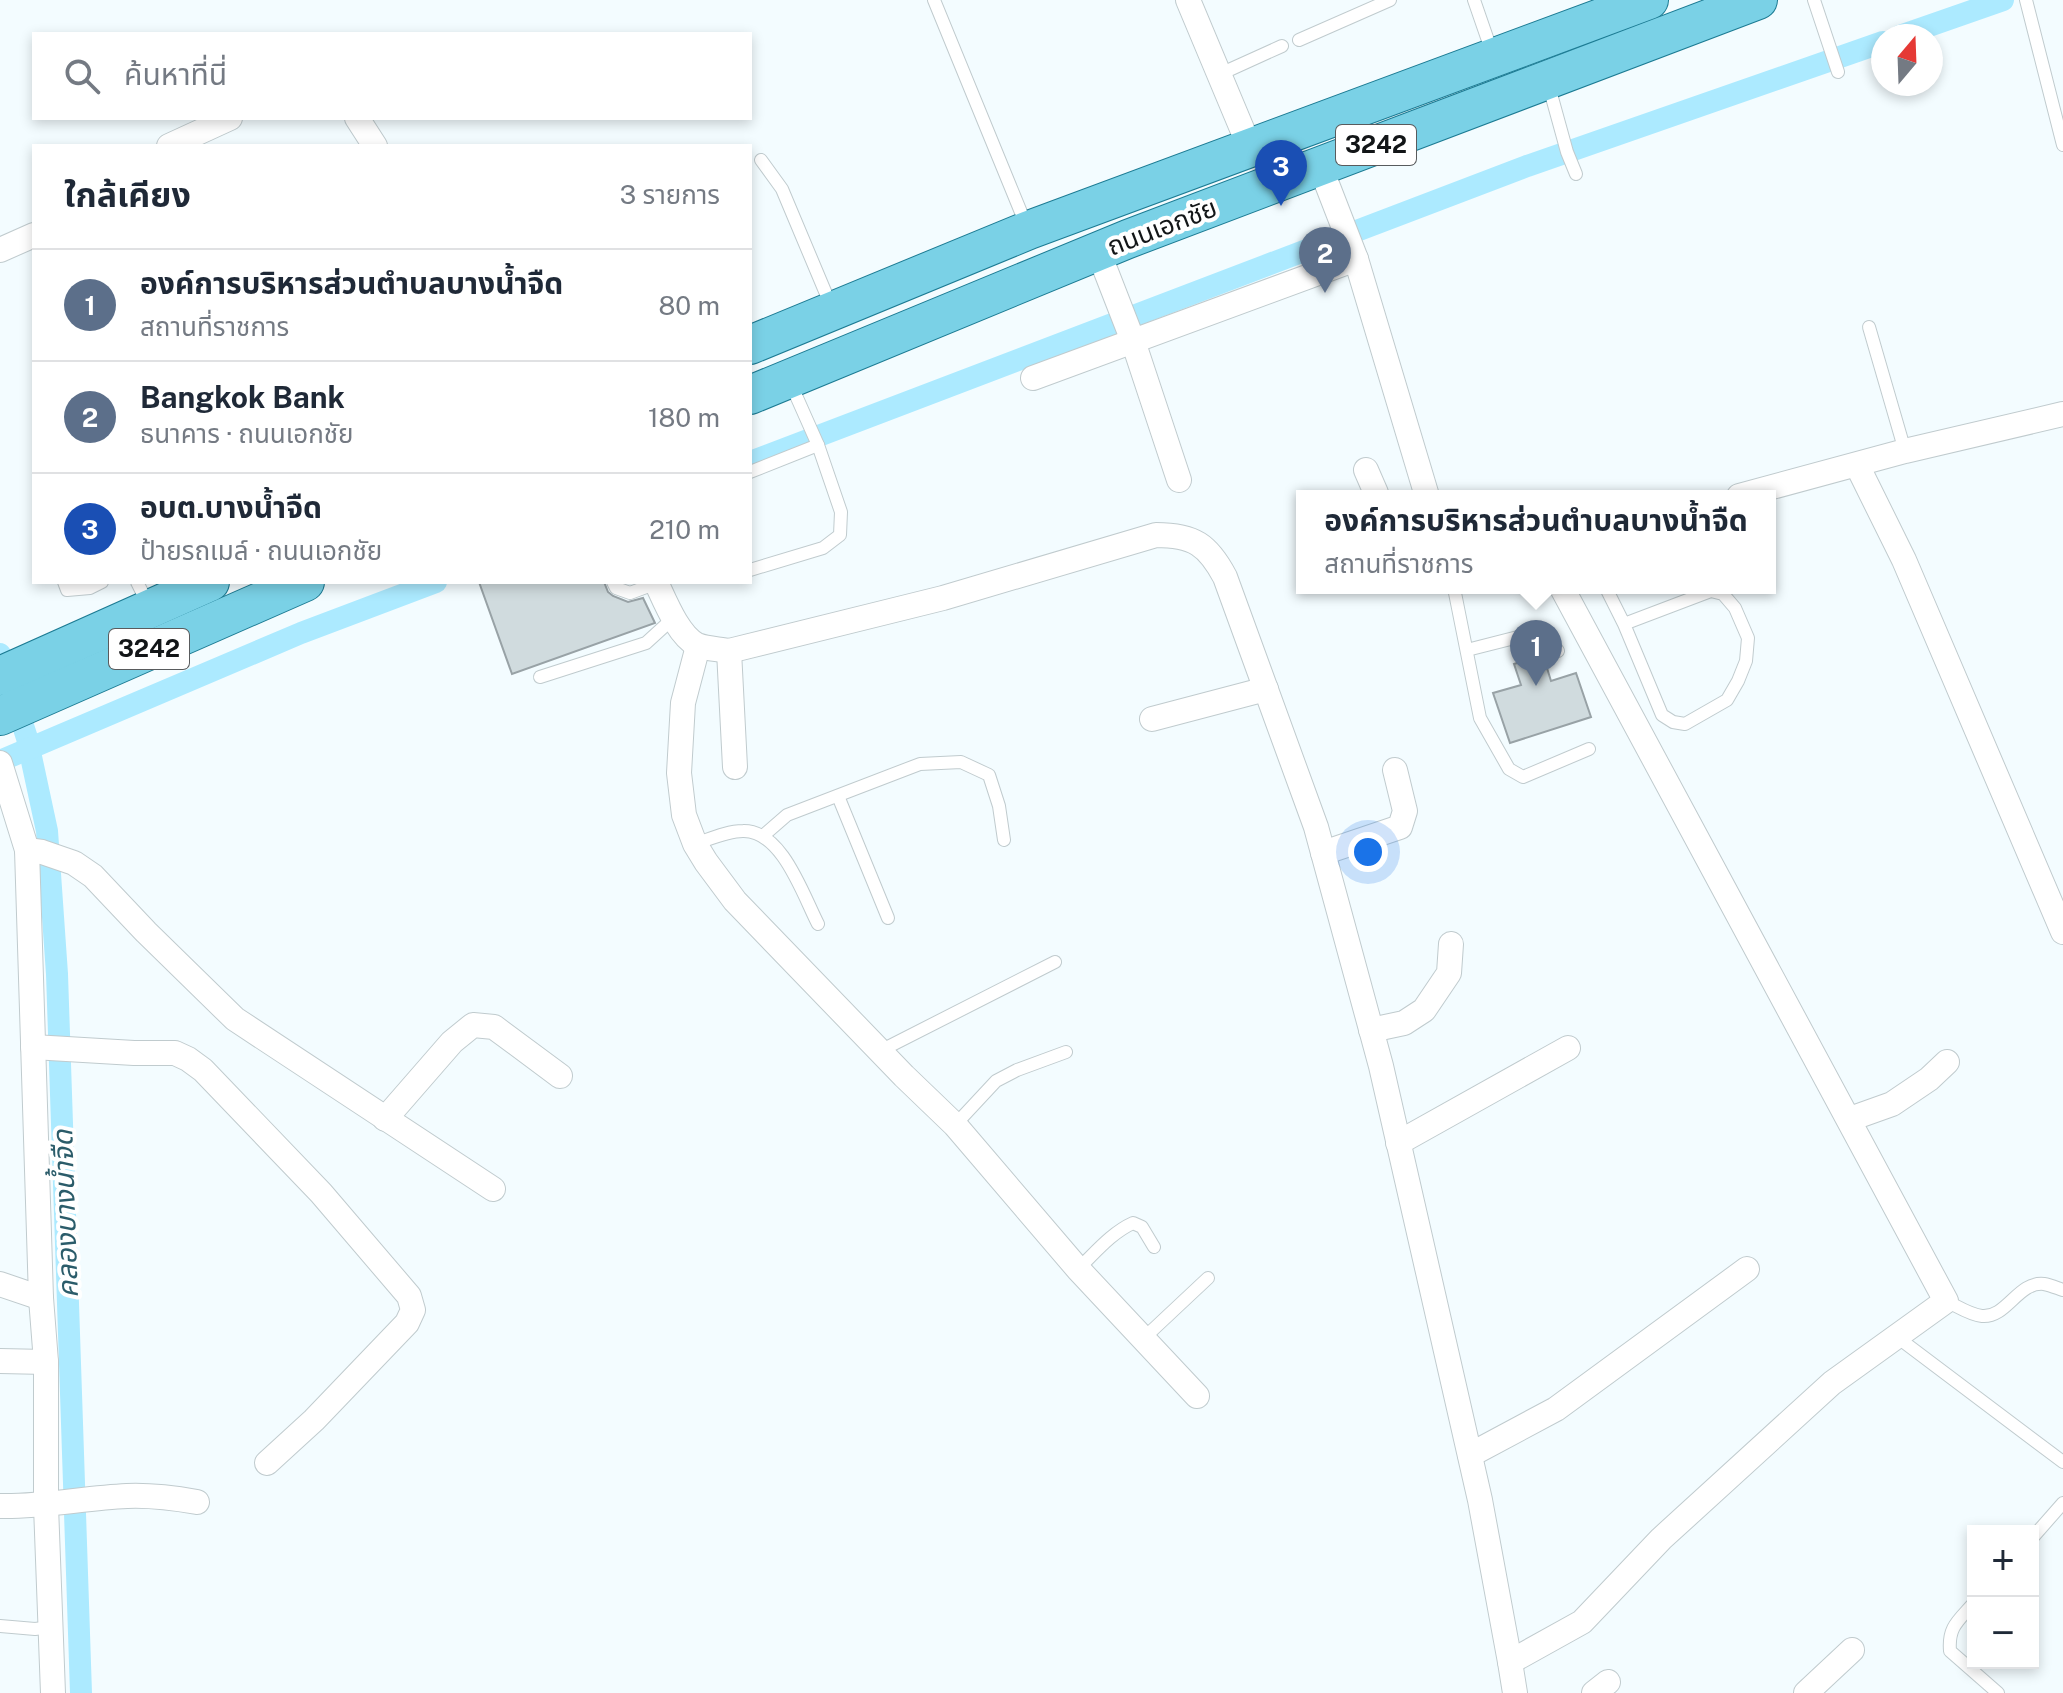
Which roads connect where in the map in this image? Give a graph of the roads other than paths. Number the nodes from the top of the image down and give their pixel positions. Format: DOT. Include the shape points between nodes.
graph roads {
  1 [pos="934,0"];
  2 [pos="1188,0"];
  3 [pos="1390,0"];
  4 [pos="1474,0"];
  5 [pos="1649,0"];
  6 [pos="1758,0"];
  7 [pos="1814,0"];
  8 [pos="2026,0"];
  9 [pos="1341,4"];
  10 [pos="1346,19"];
  11 [pos="1299,40"];
  12 [pos="1282,46"];
  13 [pos="1494,58"];
  14 [pos="1838,72"];
  15 [pos="1218,75"];
  16 [pos="1547,80"];
  17 [pos="226,120"];
  18 [pos="358,120"];
  19 [pos="173,144"];
  20 [pos="374,144"];
  21 [pos="2063,145"];
  22 [pos="1250,148"];
  23 [pos="761,160"];
  24 [pos="1571,163"];
  25 [pos="1320,166"];
  26 [pos="1029,230"];
  27 [pos="32,236"];
  28 [pos="0,250"];
  29 [pos="979,251"];
  30 [pos="1098,251"];
  31 [pos="1354,254"];
  32 [pos="995,294"];
  33 [pos="833,311"];
  34 [pos="1869,327"];
  35 [pos="1130,336"];
  36 [pos="752,344"];
  37 [pos="1033,378"];
  38 [pos="752,395"];
  39 [pos="796,395"];
  40 [pos="2063,414"];
  41 [pos="816,440"];
  42 [pos="1905,451"];
  43 [pos="1857,465"];
  44 [pos="1366,470"];
  45 [pos="752,471"];
  46 [pos="1179,480"];
  47 [pos="1375,490"];
  48 [pos="1425,490"];
  49 [pos="1762,490"];
  50 [pos="752,569"];
  51 [pos="65,584"];
  52 [pos="98,584"];
  53 [pos="200,584"];
  54 [pos="299,584"];
  55 [pos="614,584"];
  56 [pos="654,584"];
  57 [pos="657,584"];
  58 [pos="1455,594"];
  59 [pos="1565,594"];
  60 [pos="1609,594"];
  61 [pos="1703,594"];
  62 [pos="1723,594"];
  63 [pos="143,596"];
  64 [pos="671,614"];
  65 [pos="1624,624"];
  66 [pos="698,646"];
  67 [pos="1467,650"];
  68 [pos="729,651"];
  69 [pos="1558,651"];
  70 [pos="58,670"];
  71 [pos="540,677"];
  72 [pos="1266,689"];
  73 [pos="3,702"];
  74 [pos="1152,719"];
  75 [pos="1589,749"];
  76 [pos="0,764"];
  77 [pos="735,767"];
  78 [pos="1395,770"];
  79 [pos="838,796"];
  80 [pos="764,835"];
  81 [pos="1004,840"];
  82 [pos="695,844"];
  83 [pos="34,851"];
  84 [pos="1323,853"];
  85 [pos="888,918"];
  86 [pos="818,924"];
  87 [pos="2063,932"];
  88 [pos="1451,944"];
  89 [pos="1055,962"];
  90 [pos="1371,1030"];
  91 [pos="38,1047"];
  92 [pos="1568,1048"];
  93 [pos="880,1051"];
  94 [pos="1066,1052"];
  95 [pos="1947,1062"];
  96 [pos="560,1076"];
  97 [pos="385,1119"];
  98 [pos="1850,1119"];
  99 [pos="955,1125"];
  100 [pos="1398,1143"];
  101 [pos="493,1189"];
  102 [pos="1154,1247"];
  103 [pos="1078,1269"];
  104 [pos="1747,1269"];
  105 [pos="1208,1278"];
  106 [pos="0,1284"];
  107 [pos="2063,1290"];
  108 [pos="41,1298"];
  109 [pos="1946,1301"];
  110 [pos="1897,1337"];
  111 [pos="1144,1338"];
  112 [pos="0,1361"];
  113 [pos="46,1362"];
  114 [pos="1197,1396"];
  115 [pos="1470,1455"];
  116 [pos="2063,1462"];
  117 [pos="267,1463"];
  118 [pos="197,1502"];
  119 [pos="2063,1503"];
  120 [pos="54,1504"];
  121 [pos="0,1506"];
  122 [pos="2039,1530"];
  123 [pos="1967,1611"];
  124 [pos="0,1626"];
  125 [pos="51,1627"];
  126 [pos="1852,1650"];
  127 [pos="1510,1662"];
  128 [pos="1967,1666"];
  129 [pos="1971,1669"];
  130 [pos="53,1693"];
  131 [pos="1515,1693"];
  132 [pos="1806,1693"];
  133 [pos="1998,1693"];
  1 -- 26 [label="lane"];
  2 -- 15 [label="street"];
  3 -- 10 [label="lane"];
  4 -- 13 [label="lane"];
  5 -- 13 [label="main road, ถนนเอกชัย / 3242"];
  6 -- 16 [label="main road, ถนนเอกชัย / 3242"];
  7 -- 14 [label="lane"];
  8 -- 21 [label="lane"];
  9 -- 10 [label="lane"];
  10 -- 11 [label="lane"];
  12 -- 15 [label="lane"];
  13 -- 22 [label="main road, ถนนเอกชัย / 3242"];
  15 -- 22 [label="street"];
  16 -- 24 [label="lane"];
  16 -- 25 [label="main road, ถนนเอกชัย / 3242"];
  17 -- 19 [label="street"];
  18 -- 20 [label="street"];
  22 -- 26 [label="main road, ถนนเอกชัย / 3242"];
  23 -- 33 [label="lane" via="782,189"];
  25 -- 30 [label="main road, ถนนเอกชัย / 3242"];
  25 -- 31 [label="street"];
  26 -- 29 [label="main road, ถนนเอกชัย / 3242"];
  27 -- 28 [label="street"];
  29 -- 32 [label="main road"];
  29 -- 33 [label="main road, ถนนเอกชัย / 3242"];
  30 -- 32 [label="main road, ถนนเอกชัย / 3242"];
  30 -- 35 [label="street"];
  31 -- 35 [label="street"];
  31 -- 48 [label="street"];
  32 -- 39 [label="main road, ถนนเอกชัย / 3242"];
  33 -- 36 [label="main road, ถนนเอกชัย / 3242"];
  34 -- 42 [label="lane"];
  35 -- 37 [label="street"];
  35 -- 46 [label="street"];
  38 -- 39 [label="main road, ถนนเอกชัย / 3242"];
  39 -- 41 [label="lane"];
  40 -- 42 [label="street"];
  41 -- 45 [label="lane"];
  41 -- 50 [label="lane" via="841,512 840,535 823,548"];
  42 -- 43 [label="street"];
  43 -- 49 [label="street"];
  43 -- 87 [label="street" via="1904,560"];
  44 -- 47 [label="street"];
  51 -- 52 [label="lane" via="67,590"];
  53 -- 63 [label="main road, 3242"];
  54 -- 70 [label="main road, 3242"];
  55 -- 56 [label="lane" via="630,593"];
  57 -- 64 [label="street"];
  58 -- 67 [label="lane"];
  59 -- 98 [label="street"];
  60 -- 65 [label="lane"];
  61 -- 65 [label="lane"];
  62 -- 65 [label="lane" via="1748,638 1746,661 1727,700 1685,724 1662,715"];
  63 -- 70 [label="main road, 3242"];
  64 -- 66 [label="street"];
  64 -- 71 [label="lane" via="646,643"];
  66 -- 68 [label="street"];
  66 -- 82 [label="street" via="683,703 679,773 684,815"];
  67 -- 69 [label="lane" via="1542,631"];
  67 -- 75 [label="lane" via="1480,718 1509,769 1523,777"];
  68 -- 72 [label="street" via="943,598 1156,535 1175,535 1205,546 1215,557"];
  68 -- 77 [label="street"];
  70 -- 73 [label="main road, 3242"];
  72 -- 74 [label="street"];
  72 -- 84 [label="street"];
  76 -- 83 [label="street"];
  78 -- 84 [label="street" via="1405,811 1400,827"];
  79 -- 80 [label="lane" via="787,815"];
  79 -- 81 [label="lane" via="920,764 961,762 989,775"];
  79 -- 85 [label="lane"];
  80 -- 82 [label="lane" via="744,831"];
  80 -- 86 [label="lane" via="786,859"];
  82 -- 93 [label="street" via="735,901"];
  83 -- 91 [label="street"];
  83 -- 97 [label="street" via="74,863 93,876 235,1019"];
  84 -- 90 [label="street"];
  88 -- 90 [label="street" via="1449,973 1424,1010 1404,1023"];
  89 -- 93 [label="lane"];
  90 -- 100 [label="street"];
  91 -- 108 [label="street"];
  91 -- 117 [label="street" via="175,1053 188,1059 321,1193 409,1296 413,1310 407,1323"];
  92 -- 100 [label="street"];
  93 -- 99 [label="street"];
  94 -- 99 [label="lane" via="996,1081"];
  95 -- 98 [label="street" via="1892,1104"];
  96 -- 97 [label="street" via="494,1027 473,1025"];
  97 -- 101 [label="street"];
  98 -- 109 [label="street"];
  99 -- 103 [label="street"];
  100 -- 115 [label="street"];
  102 -- 103 [label="lane" via="1142,1227 1133,1223"];
  103 -- 111 [label="street"];
  104 -- 115 [label="street" via="1556,1409"];
  105 -- 111 [label="lane"];
  106 -- 108 [label="street"];
  107 -- 109 [label="lane" via="2041,1283 2022,1291 1996,1314 1982,1316"];
  108 -- 113 [label="street"];
  109 -- 110 [label="street"];
  110 -- 116 [label="lane"];
  110 -- 127 [label="street" via="1832,1383 1661,1539 1582,1622"];
  111 -- 114 [label="street"];
  112 -- 113 [label="street"];
  113 -- 120 [label="street"];
  115 -- 127 [label="street"];
  118 -- 120 [label="street" via="127,1496"];
  119 -- 122 [label="lane"];
  120 -- 121 [label="street"];
  120 -- 125 [label="street"];
  123 -- 128 [label="lane" via="1949,1637 1950,1651"];
  124 -- 125 [label="lane"];
  125 -- 130 [label="street"];
  126 -- 132 [label="street"];
  127 -- 131 [label="street"];
  129 -- 133 [label="lane"];
}
